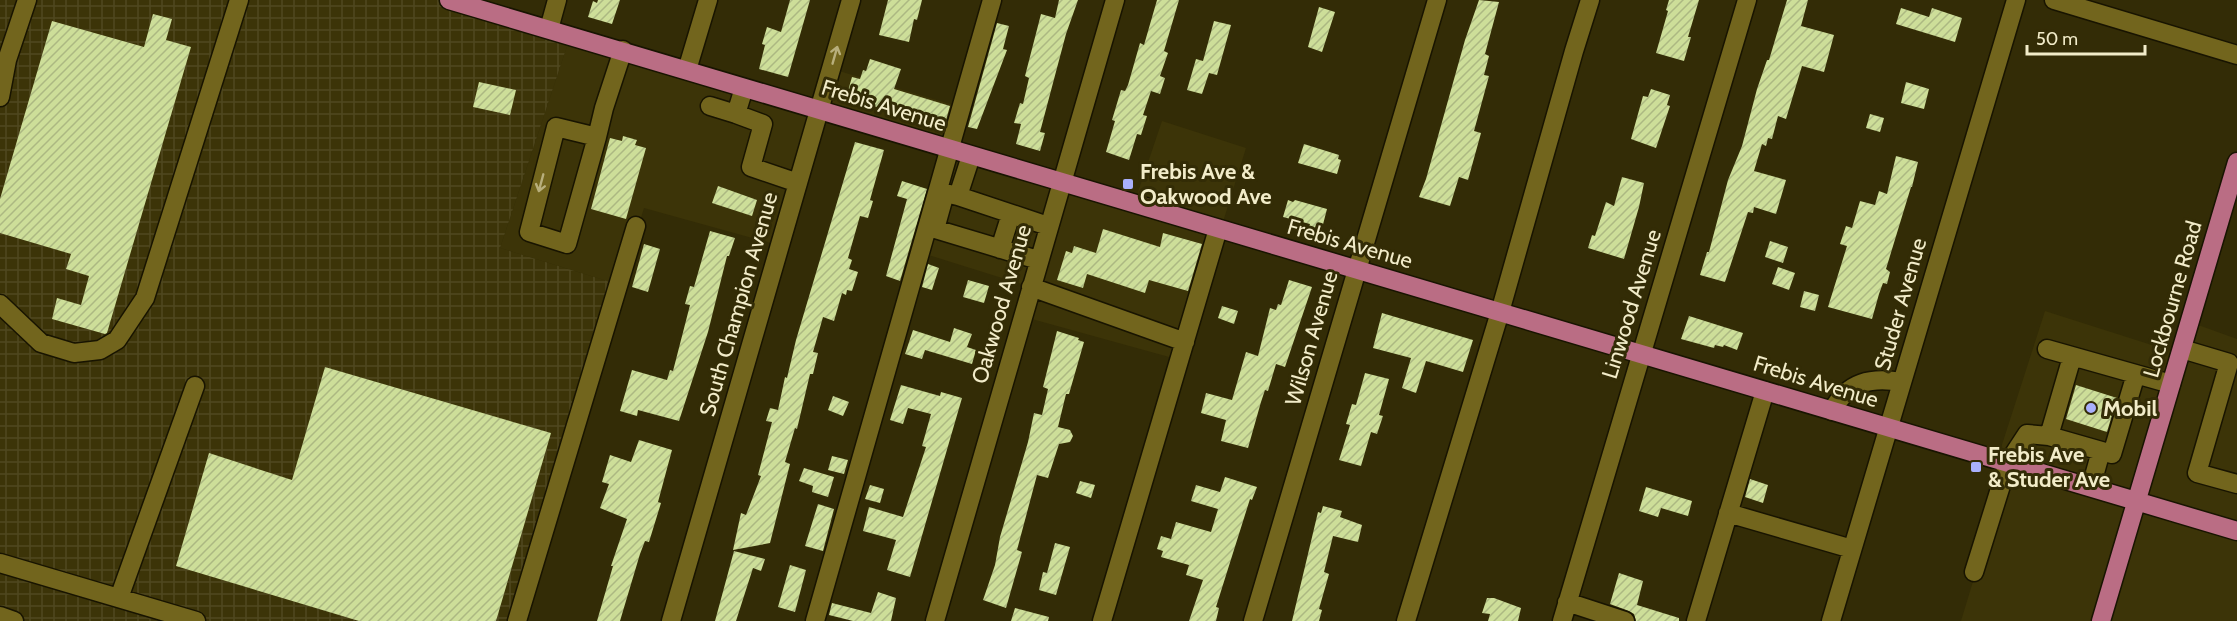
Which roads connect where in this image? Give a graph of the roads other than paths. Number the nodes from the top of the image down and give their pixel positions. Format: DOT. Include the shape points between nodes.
graph roads {
  1 [pos="27,0"];
  2 [pos="239,0"];
  3 [pos="449,0"];
  4 [pos="558,0"];
  5 [pos="708,0"];
  6 [pos="851,0"];
  7 [pos="992,0"];
  8 [pos="1115,0"];
  9 [pos="1437,0"];
  10 [pos="1590,0"];
  11 [pos="1747,0"];
  12 [pos="2016,0"];
  13 [pos="2054,0"];
  14 [pos="549,29"];
  15 [pos="623,50"];
  16 [pos="2237,55"];
  17 [pos="687,70"];
  18 [pos="744,88"];
  19 [pos="0,97"];
  20 [pos="710,106"];
  21 [pos="818,110"];
  22 [pos="736,114"];
  23 [pos="597,137"];
  24 [pos="950,150"];
  25 [pos="971,156"];
  26 [pos="2237,162"];
  27 [pos="798,183"];
  28 [pos="1061,183"];
  29 [pos="958,196"];
  30 [pos="1011,214"];
  31 [pos="636,226"];
  32 [pos="1048,226"];
  33 [pos="1218,229"];
  34 [pos="1000,249"];
  35 [pos="1038,261"];
  36 [pos="1356,270"];
  37 [pos="1031,287"];
  38 [pos="0,304"];
  39 [pos="1500,312"];
  40 [pos="1185,342"];
  41 [pos="2182,348"];
  42 [pos="2047,349"];
  43 [pos="1641,354"];
  44 [pos="2072,357"];
  45 [pos="2136,374"];
  46 [pos="1902,382"];
  47 [pos="2171,384"];
  48 [pos="195,386"];
  49 [pos="1765,391"];
  50 [pos="1832,411"];
  51 [pos="1888,428"];
  52 [pos="2049,436"];
  53 [pos="2101,451"];
  54 [pos="2008,463"];
  55 [pos="2237,484"];
  56 [pos="2091,487"];
  57 [pos="2137,501"];
  58 [pos="1728,513"];
  59 [pos="2237,531"];
  60 [pos="1852,549"];
  61 [pos="0,563"];
  62 [pos="1974,572"];
  63 [pos="119,598"];
  64 [pos="1567,602"];
  65 [pos="0,616"];
  66 [pos="14,621"];
  67 [pos="196,621"];
  68 [pos="516,621"];
  69 [pos="671,621"];
  70 [pos="815,621"];
  71 [pos="934,621"];
  72 [pos="1102,621"];
  73 [pos="1253,621"];
  74 [pos="1406,621"];
  75 [pos="1562,621"];
  76 [pos="1625,621"];
  77 [pos="1696,621"];
  78 [pos="1831,621"];
  79 [pos="2101,621"];
  1 -- 19 [label="street" via="7,60"];
  2 -- 38 [label="street" via="145,298 117,340 100,350 74,353 41,343"];
  3 -- 14 [label="main road, Frebis Avenue"];
  4 -- 14 [label="street"];
  5 -- 17 [label="street"];
  21 -- 6 [label="street, South Champion Avenue, one-way"];
  7 -- 24 [label="street"];
  8 -- 28 [label="street, Oakwood Avenue"];
  9 -- 36 [label="street, Wilson Avenue"];
  10 -- 39 [label="street"];
  11 -- 43 [label="street, Linwood Avenue"];
  12 -- 46 [label="street, Studer Avenue"];
  13 -- 16 [label="street"];
  14 -- 15 [label="main road, Frebis Avenue"];
  15 -- 17 [label="main road, Frebis Avenue"];
  15 -- 23 [label="street"];
  17 -- 18 [label="main road, Frebis Avenue"];
  18 -- 21 [label="main road, Frebis Avenue"];
  18 -- 22 [label="street"];
  20 -- 22 [label="street"];
  21 -- 24 [label="main road, Frebis Avenue"];
  21 -- 27 [label="street, South Champion Avenue"];
  22 -- 27 [label="street" via="763,124 751,167"];
  23 -- 23 [label="street, one-way" via="556,126 529,232 567,244"];
  24 -- 25 [label="main road, Frebis Avenue"];
  24 -- 70 [label="street"];
  25 -- 28 [label="main road, Frebis Avenue"];
  25 -- 29 [label="street"];
  26 -- 41 [label="main road, Lockbourne Road"];
  27 -- 69 [label="street, South Champion Avenue"];
  28 -- 32 [label="street, Oakwood Avenue"];
  28 -- 33 [label="main road, Frebis Avenue"];
  29 -- 30 [label="street"];
  29 -- 34 [label="street" via="945,193 935,229"];
  30 -- 32 [label="street"];
  30 -- 34 [label="street"];
  31 -- 68 [label="street"];
  32 -- 35 [label="street, Oakwood Avenue"];
  33 -- 36 [label="main road, Frebis Avenue"];
  33 -- 40 [label="street"];
  34 -- 35 [label="street"];
  35 -- 37 [label="street, Oakwood Avenue"];
  36 -- 39 [label="main road, Frebis Avenue"];
  36 -- 73 [label="street, Wilson Avenue"];
  37 -- 40 [label="street"];
  37 -- 71 [label="street, Oakwood Avenue"];
  39 -- 43 [label="main road, Frebis Avenue"];
  39 -- 74 [label="street"];
  40 -- 72 [label="street"];
  41 -- 47 [label="main road, Lockbourne Road"];
  41 -- 55 [label="street" via="2229,363 2198,473"];
  42 -- 44 [label="street"];
  43 -- 49 [label="main road, Frebis Avenue"];
  43 -- 64 [label="street, Linwood Avenue"];
  44 -- 45 [label="street"];
  44 -- 52 [label="street"];
  45 -- 47 [label="street"];
  45 -- 53 [label="street" via="2112,454"];
  46 -- 50 [label="street" via="1879,380 1859,385 1842,395"];
  46 -- 51 [label="street, Studer Avenue"];
  47 -- 57 [label="main road, Lockbourne Road"];
  48 -- 63 [label="street"];
  49 -- 50 [label="main road, Frebis Avenue"];
  49 -- 58 [label="street"];
  50 -- 51 [label="main road, Frebis Avenue"];
  51 -- 54 [label="main road, Frebis Avenue"];
  51 -- 60 [label="street, Studer Avenue"];
  52 -- 53 [label="street"];
  52 -- 54 [label="street" via="2027,434"];
  53 -- 56 [label="street"];
  54 -- 56 [label="main road, Frebis Avenue"];
  54 -- 62 [label="street"];
  56 -- 57 [label="main road, Frebis Avenue"];
  57 -- 59 [label="main road, Frebis Avenue"];
  57 -- 79 [label="main road, Lockbourne Road"];
  58 -- 60 [label="street"];
  58 -- 77 [label="street"];
  60 -- 78 [label="street, Studer Avenue"];
  61 -- 63 [label="street"];
  63 -- 67 [label="street"];
  64 -- 75 [label="street, Linwood Avenue"];
  64 -- 76 [label="street"];
  65 -- 66 [label="street"];
}
